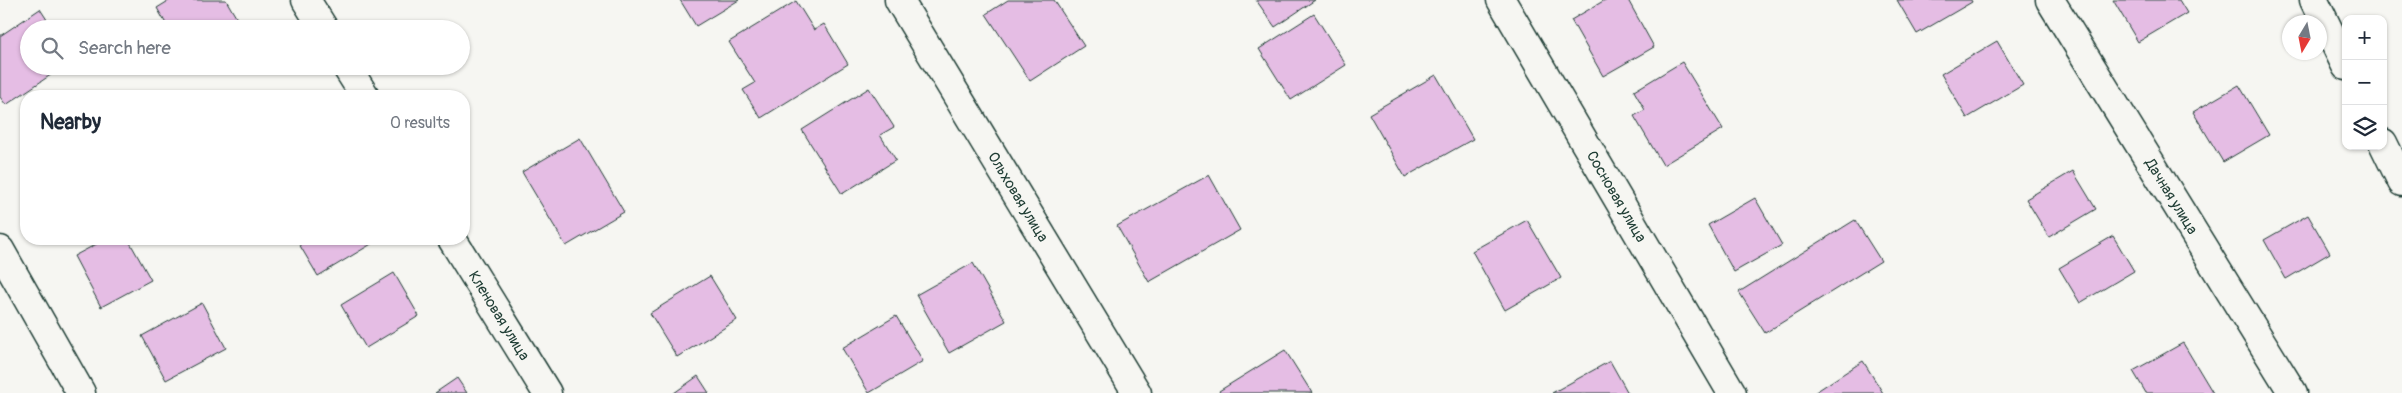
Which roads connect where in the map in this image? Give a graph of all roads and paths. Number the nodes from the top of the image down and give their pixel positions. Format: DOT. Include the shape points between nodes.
graph roads {
  1 [pos="306,0"];
  2 [pos="899,0"];
  3 [pos="1501,0"];
  4 [pos="2050,0"];
  5 [pos="2314,0"];
  6 [pos="318,20"];
  7 [pos="2343,60"];
  8 [pos="352,75"];
  9 [pos="361,90"];
  10 [pos="2386,150"];
  11 [pos="2402,182"];
  12 [pos="456,245"];
  13 [pos="0,250"];
  14 [pos="80,393"];
  15 [pos="547,393"];
  16 [pos="1137,393"];
  17 [pos="1732,393"];
  18 [pos="2293,393"];
  1 -- 6 [label="street"];
  2 -- 16 [label="street, Ольховая улица"];
  3 -- 17 [label="street, Сосновая улица"];
  4 -- 18 [label="street, Дачная улица"];
  5 -- 7 [label="street"];
  8 -- 9 [label="street"];
  10 -- 11 [label="street"];
  12 -- 15 [label="street, Кленовая улица"];
  13 -- 14 [label="street"];
}
